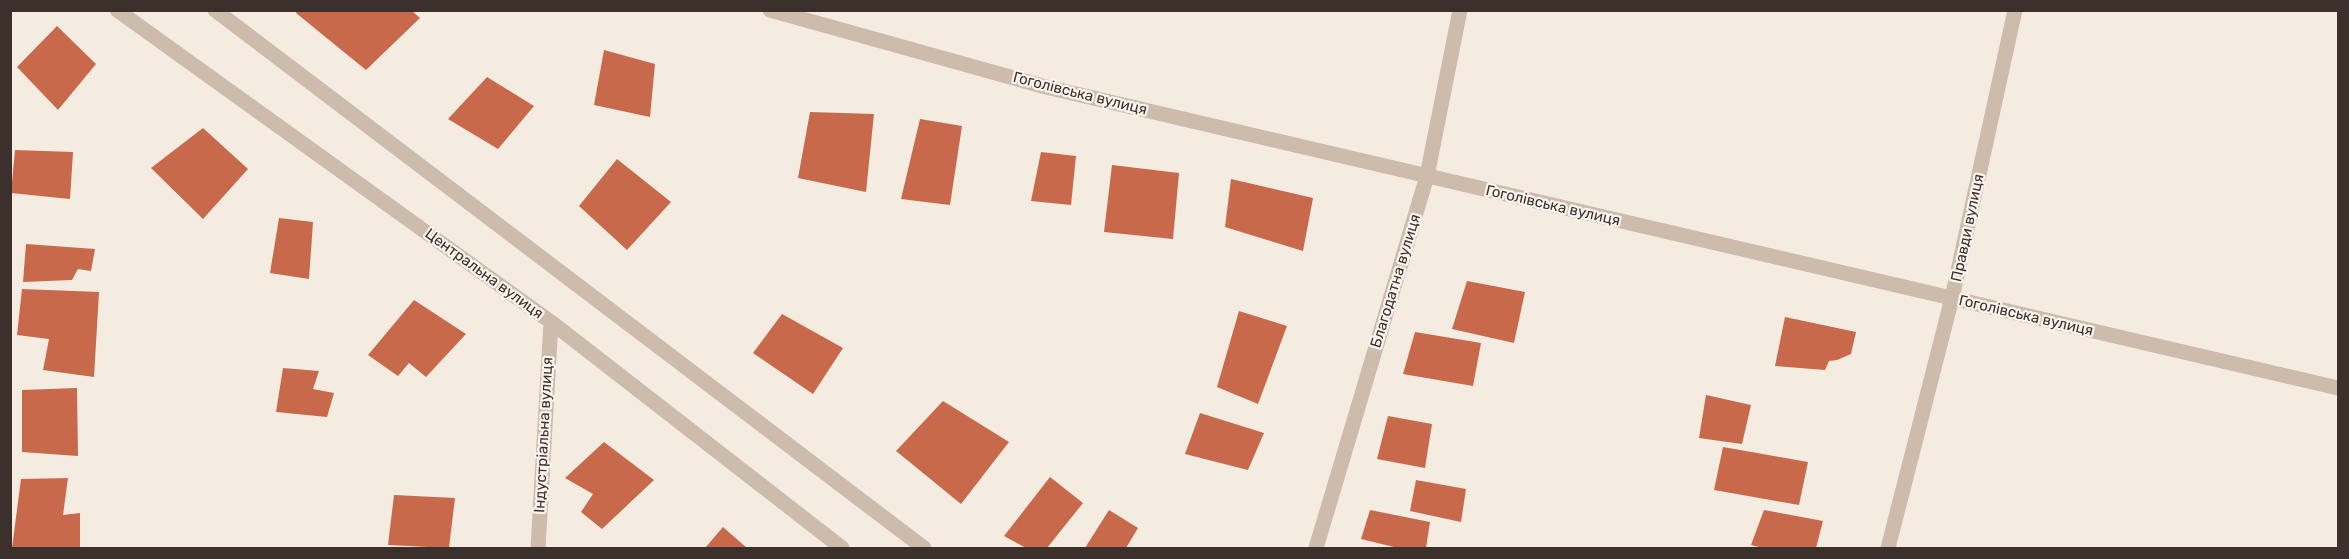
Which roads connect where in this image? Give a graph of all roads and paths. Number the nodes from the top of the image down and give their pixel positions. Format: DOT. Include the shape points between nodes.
graph roads {
  1 [pos="117,10"];
  2 [pos="215,10"];
  3 [pos="770,10"];
  4 [pos="1460,10"];
  5 [pos="2015,10"];
  6 [pos="1427,176"];
  7 [pos="1952,298"];
  8 [pos="551,322"];
  9 [pos="2338,388"];
  10 [pos="538,549"];
  11 [pos="842,549"];
  12 [pos="924,549"];
  13 [pos="1316,549"];
  14 [pos="1888,549"];
  1 -- 8 [label="street, Центральна вулиця"];
  2 -- 12 [label="street"];
  3 -- 6 [label="street, Гоголівська вулиця" via="1046,87"];
  4 -- 6 [label="street, Благодатна вулиця"];
  5 -- 7 [label="street, Правди вулиця"];
  6 -- 7 [label="street, Гоголівська вулиця"];
  6 -- 13 [label="street, Благодатна вулиця"];
  7 -- 9 [label="street, Гоголівська вулиця"];
  7 -- 14 [label="street, Правди вулиця"];
  8 -- 10 [label="street, Індустріальна вулиця"];
  8 -- 11 [label="street, Центральна вулиця"];
}
